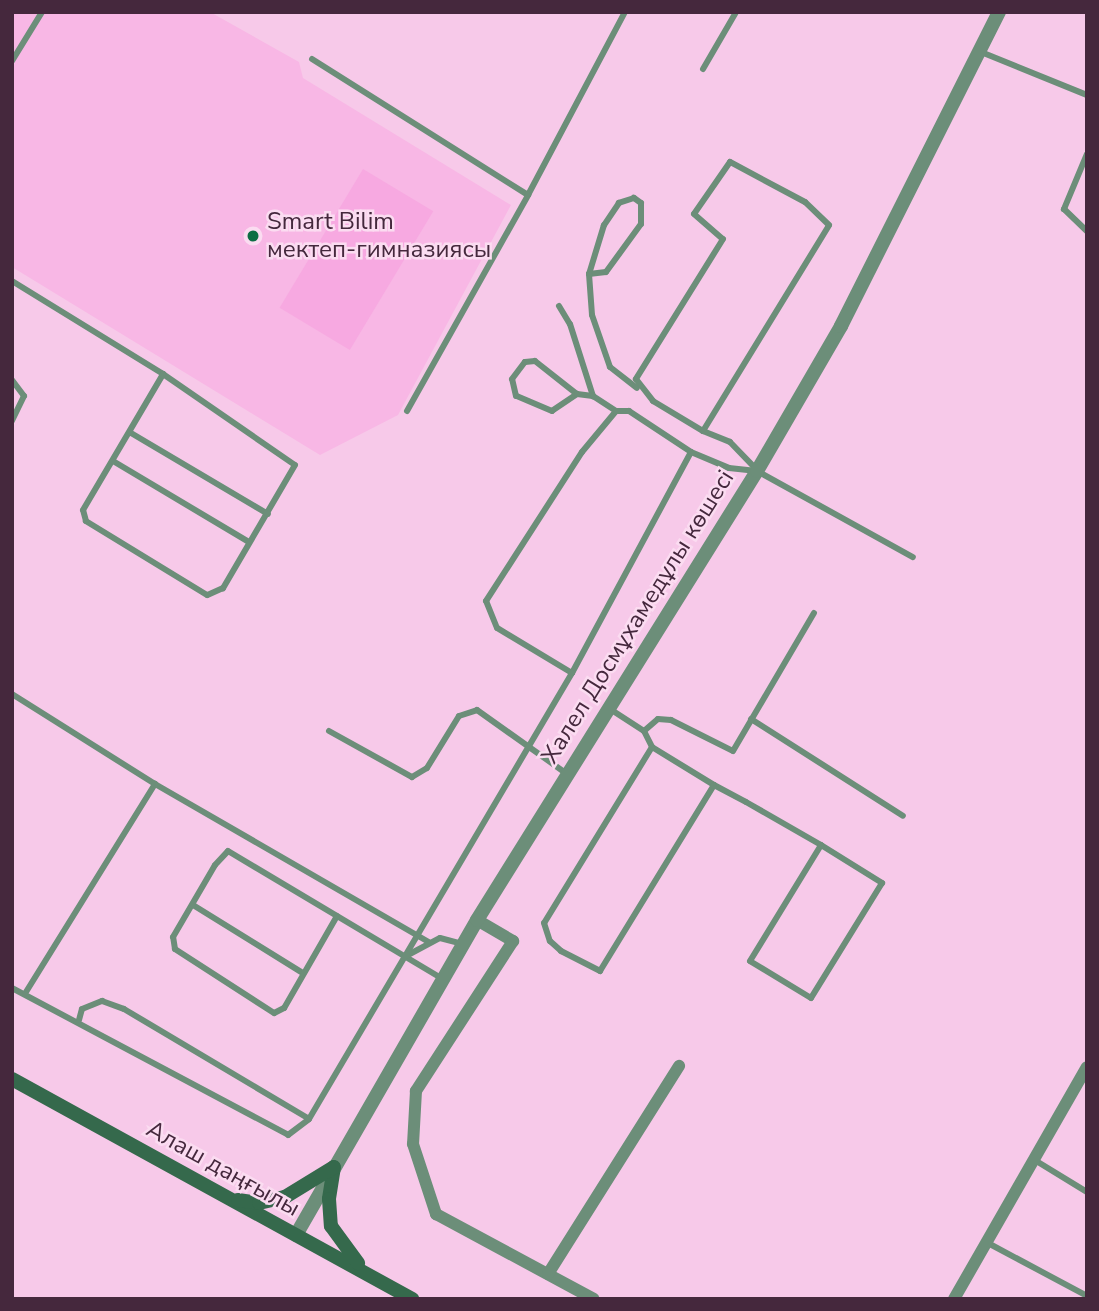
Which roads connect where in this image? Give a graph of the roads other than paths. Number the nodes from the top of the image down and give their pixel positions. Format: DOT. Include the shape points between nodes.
graph roads {
  1 [pos="42,12"];
  2 [pos="625,12"];
  3 [pos="736,12"];
  4 [pos="999,12"];
  5 [pos="981,52"];
  6 [pos="312,59"];
  7 [pos="12,61"];
  8 [pos="703,69"];
  9 [pos="1087,95"];
  10 [pos="1087,154"];
  11 [pos="528,195"];
  12 [pos="1087,231"];
  13 [pos="589,274"];
  14 [pos="12,281"];
  15 [pos="559,306"];
  16 [pos="163,374"];
  17 [pos="12,380"];
  18 [pos="639,389"];
  19 [pos="577,394"];
  20 [pos="593,396"];
  21 [pos="407,411"];
  22 [pos="616,411"];
  23 [pos="12,421"];
  24 [pos="703,431"];
  25 [pos="131,433"];
  26 [pos="691,452"];
  27 [pos="113,461"];
  28 [pos="757,471"];
  29 [pos="268,514"];
  30 [pos="249,542"];
  31 [pos="913,557"];
  32 [pos="814,613"];
  33 [pos="572,673"];
  34 [pos="12,694"];
  35 [pos="607,708"];
  36 [pos="751,719"];
  37 [pos="644,731"];
  38 [pos="329,732"];
  39 [pos="531,746"];
  40 [pos="653,747"];
  41 [pos="567,774"];
  42 [pos="155,784"];
  43 [pos="714,785"];
  44 [pos="903,816"];
  45 [pos="821,845"];
  46 [pos="193,905"];
  47 [pos="337,916"];
  48 [pos="477,920"];
  49 [pos="418,934"];
  50 [pos="429,942"];
  51 [pos="463,944"];
  52 [pos="404,957"];
  53 [pos="301,972"];
  54 [pos="443,979"];
  55 [pos="12,988"];
  56 [pos="26,992"];
  57 [pos="79,1020"];
  58 [pos="679,1066"];
  59 [pos="1087,1067"];
  60 [pos="12,1079"];
  61 [pos="309,1119"];
  62 [pos="1032,1158"];
  63 [pos="334,1167"];
  64 [pos="1087,1192"];
  65 [pos="230,1199"];
  66 [pos="296,1235"];
  67 [pos="986,1242"];
  68 [pos="548,1274"];
  69 [pos="372,1276"];
  70 [pos="1087,1296"];
  71 [pos="412,1299"];
  72 [pos="594,1299"];
  73 [pos="954,1299"];
  1 -- 7 [label="lane"];
  2 -- 11 [label="lane"];
  3 -- 8 [label="lane"];
  4 -- 5 [label="street, Халел Досмұхамедұлы көшесі"];
  5 -- 9 [label="lane"];
  5 -- 28 [label="street, Халел Досмұхамедұлы көшесі" via="841,326"];
  6 -- 11 [label="lane"];
  10 -- 12 [label="lane" via="1065,209"];
  11 -- 21 [label="lane"];
  13 -- 13 [label="lane" via="604,225 619,203 634,198 641,203 641,224 606,272"];
  13 -- 18 [label="lane" via="592,315 610,367"];
  14 -- 16 [label="lane"];
  15 -- 20 [label="lane" via="570,324"];
  16 -- 25 [label="lane"];
  16 -- 29 [label="lane" via="295,465"];
  17 -- 23 [label="lane" via="24,397"];
  18 -- 24 [label="lane"];
  18 -- 24 [label="lane" via="636,379 641,367 723,239 694,214 730,162 805,202 829,225"];
  19 -- 19 [label="lane" via="552,411 516,396 512,379 524,362 535,361"];
  19 -- 20 [label="lane"];
  20 -- 22 [label="lane"];
  22 -- 26 [label="lane" via="629,411"];
  22 -- 33 [label="lane" via="582,452 486,601 497,628"];
  24 -- 28 [label="lane" via="730,442"];
  25 -- 27 [label="lane"];
  25 -- 29 [label="lane"];
  26 -- 28 [label="lane" via="729,468"];
  26 -- 33 [label="lane"];
  27 -- 30 [label="lane"];
  27 -- 30 [label="lane" via="87,499 86,521 191,589 207,595 223,588"];
  28 -- 31 [label="lane"];
  28 -- 35 [label="street, Халел Досмұхамедұлы көшесі"];
  29 -- 30 [label="lane"];
  32 -- 36 [label="lane"];
  33 -- 39 [label="lane"];
  34 -- 42 [label="lane"];
  35 -- 37 [label="lane"];
  35 -- 41 [label="street, Халел Досмұхамедұлы көшесі"];
  36 -- 37 [label="lane" via="733,751 671,720 658,719"];
  36 -- 44 [label="lane"];
  37 -- 40 [label="lane"];
  38 -- 39 [label="lane" via="412,777 427,768 466,712 477,710"];
  39 -- 41 [label="lane"];
  39 -- 49 [label="lane"];
  40 -- 43 [label="lane"];
  40 -- 43 [label="lane" via="544,923 550,942 561,951 600,971"];
  41 -- 48 [label="street, Халел Досмұхамедұлы көшесі"];
  42 -- 49 [label="lane"];
  42 -- 56 [label="lane"];
  43 -- 45 [label="lane"];
  45 -- 45 [label="lane" via="882,883 811,998 750,961"];
  46 -- 47 [label="lane" via="228,851"];
  46 -- 53 [label="lane"];
  46 -- 53 [label="lane" via="173,937 175,949 274,1013 284,1008"];
  47 -- 52 [label="lane"];
  47 -- 53 [label="lane"];
  48 -- 51 [label="street, Халел Досмұхамедұлы көшесі"];
  48 -- 68 [label="street" via="513,941 416,1091 413,1144 436,1214"];
  49 -- 50 [label="lane"];
  49 -- 52 [label="lane"];
  50 -- 51 [label="lane" via="450,938"];
  50 -- 52 [label="lane"];
  51 -- 54 [label="street, Халел Досмұхамедұлы көшесі"];
  52 -- 54 [label="lane"];
  52 -- 61 [label="lane"];
  54 -- 63 [label="street, Халел Досмұхамедұлы көшесі"];
  55 -- 56 [label="lane"];
  56 -- 57 [label="lane"];
  57 -- 61 [label="lane" via="288,1135"];
  57 -- 61 [label="lane" via="82,1009 102,1001 124,1009"];
  58 -- 68 [label="street"];
  59 -- 62 [label="street"];
  60 -- 65 [label="main road, Алаш даңғылы"];
  62 -- 64 [label="lane"];
  62 -- 67 [label="street"];
  63 -- 65 [label="main road" via="285,1197 259,1203"];
  63 -- 66 [label="street, Халел Досмұхамедұлы көшесі"];
  63 -- 69 [label="main road" via="331,1226 346,1251"];
  65 -- 66 [label="main road, Алаш даңғылы"];
  66 -- 69 [label="main road, Алаш даңғылы"];
  67 -- 70 [label="lane"];
  67 -- 73 [label="street"];
  68 -- 72 [label="street"];
  69 -- 71 [label="main road, Алаш даңғылы"];
}
